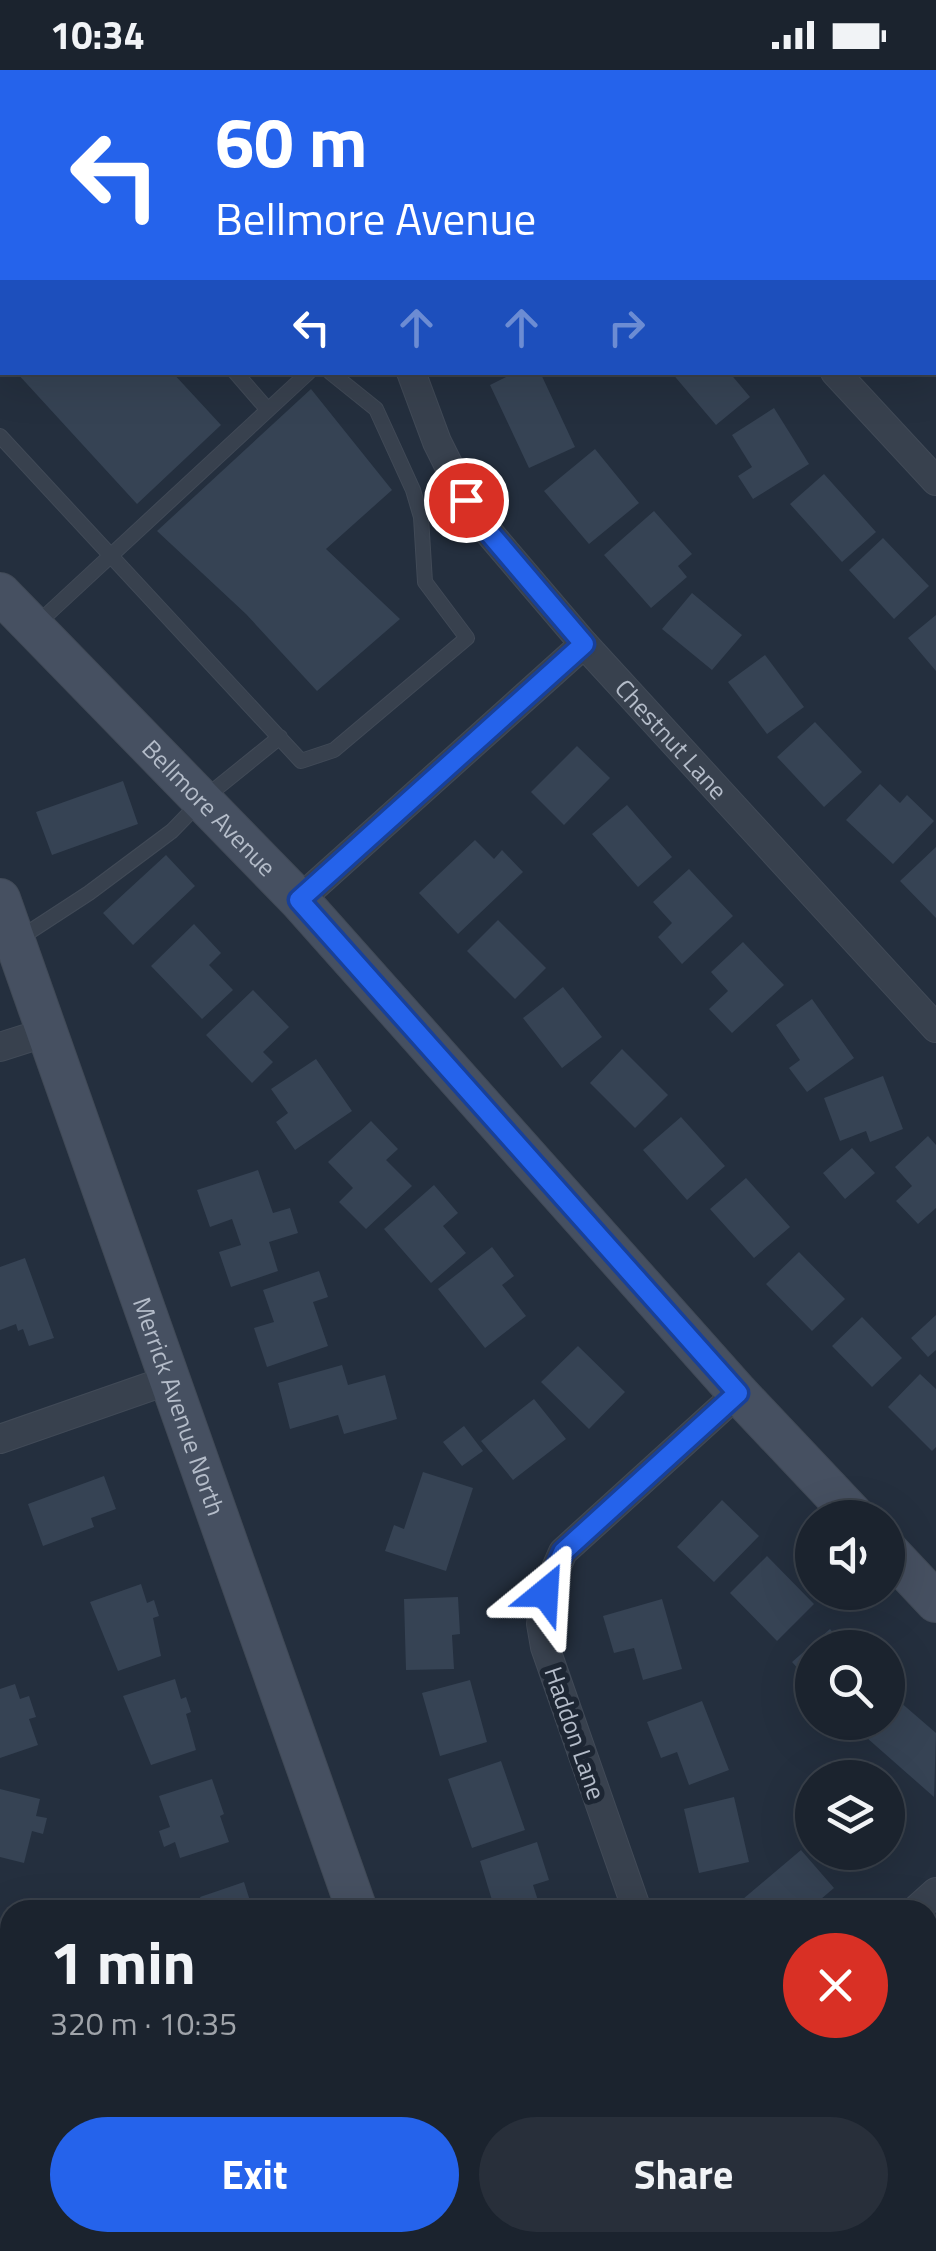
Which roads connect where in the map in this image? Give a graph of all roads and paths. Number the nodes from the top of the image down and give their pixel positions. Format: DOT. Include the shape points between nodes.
graph roads {
  1 [pos="237,375"];
  2 [pos="306,375"];
  3 [pos="334,375"];
  4 [pos="412,375"];
  5 [pos="838,375"];
  6 [pos="268,410"];
  7 [pos="0,436"];
  8 [pos="936,482"];
  9 [pos="111,556"];
  10 [pos="0,593"];
  11 [pos="34,627"];
  12 [pos="584,644"];
  13 [pos="280,737"];
  14 [pos="202,800"];
  15 [pos="0,900"];
  16 [pos="299,900"];
  17 [pos="15,941"];
  18 [pos="936,1028"];
  19 [pos="47,1032"];
  20 [pos="0,1047"];
  21 [pos="169,1380"];
  22 [pos="738,1393"];
  23 [pos="0,1438"];
  24 [pos="839,1500"];
  25 [pos="905,1568"];
  26 [pos="936,1602"];
  27 [pos="353,1900"];
  28 [pos="634,1900"];
  1 -- 6 [label="lane"];
  2 -- 6 [label="lane"];
  3 -- 13 [label="lane" via="376,409 421,518 425,582 467,638 334,750 302,761"];
  4 -- 12 [label="street, Chestnut Lane" via="466,500"];
  5 -- 8 [label="street"];
  6 -- 9 [label="lane"];
  7 -- 9 [label="lane"];
  9 -- 11 [label="lane"];
  9 -- 13 [label="lane"];
  10 -- 11 [label="main road, Bellmore Avenue"];
  11 -- 14 [label="main road, Bellmore Avenue"];
  12 -- 16 [label="street"];
  12 -- 18 [label="street, Chestnut Lane"];
  13 -- 14 [label="lane"];
  14 -- 16 [label="main road, Bellmore Avenue"];
  14 -- 17 [label="lane" via="172,831"];
  15 -- 17 [label="main road, Merrick Avenue North"];
  16 -- 22 [label="main road, Bellmore Avenue"];
  17 -- 19 [label="main road, Merrick Avenue North"];
  19 -- 20 [label="street"];
  19 -- 21 [label="main road, Merrick Avenue North"];
  21 -- 23 [label="street"];
  21 -- 27 [label="main road, Merrick Avenue North"];
  22 -- 24 [label="main road, Bellmore Avenue"];
  22 -- 28 [label="street, Haddon Lane" via="563,1552 545,1593 545,1647"];
  25 -- 26 [label="main road"];
}
